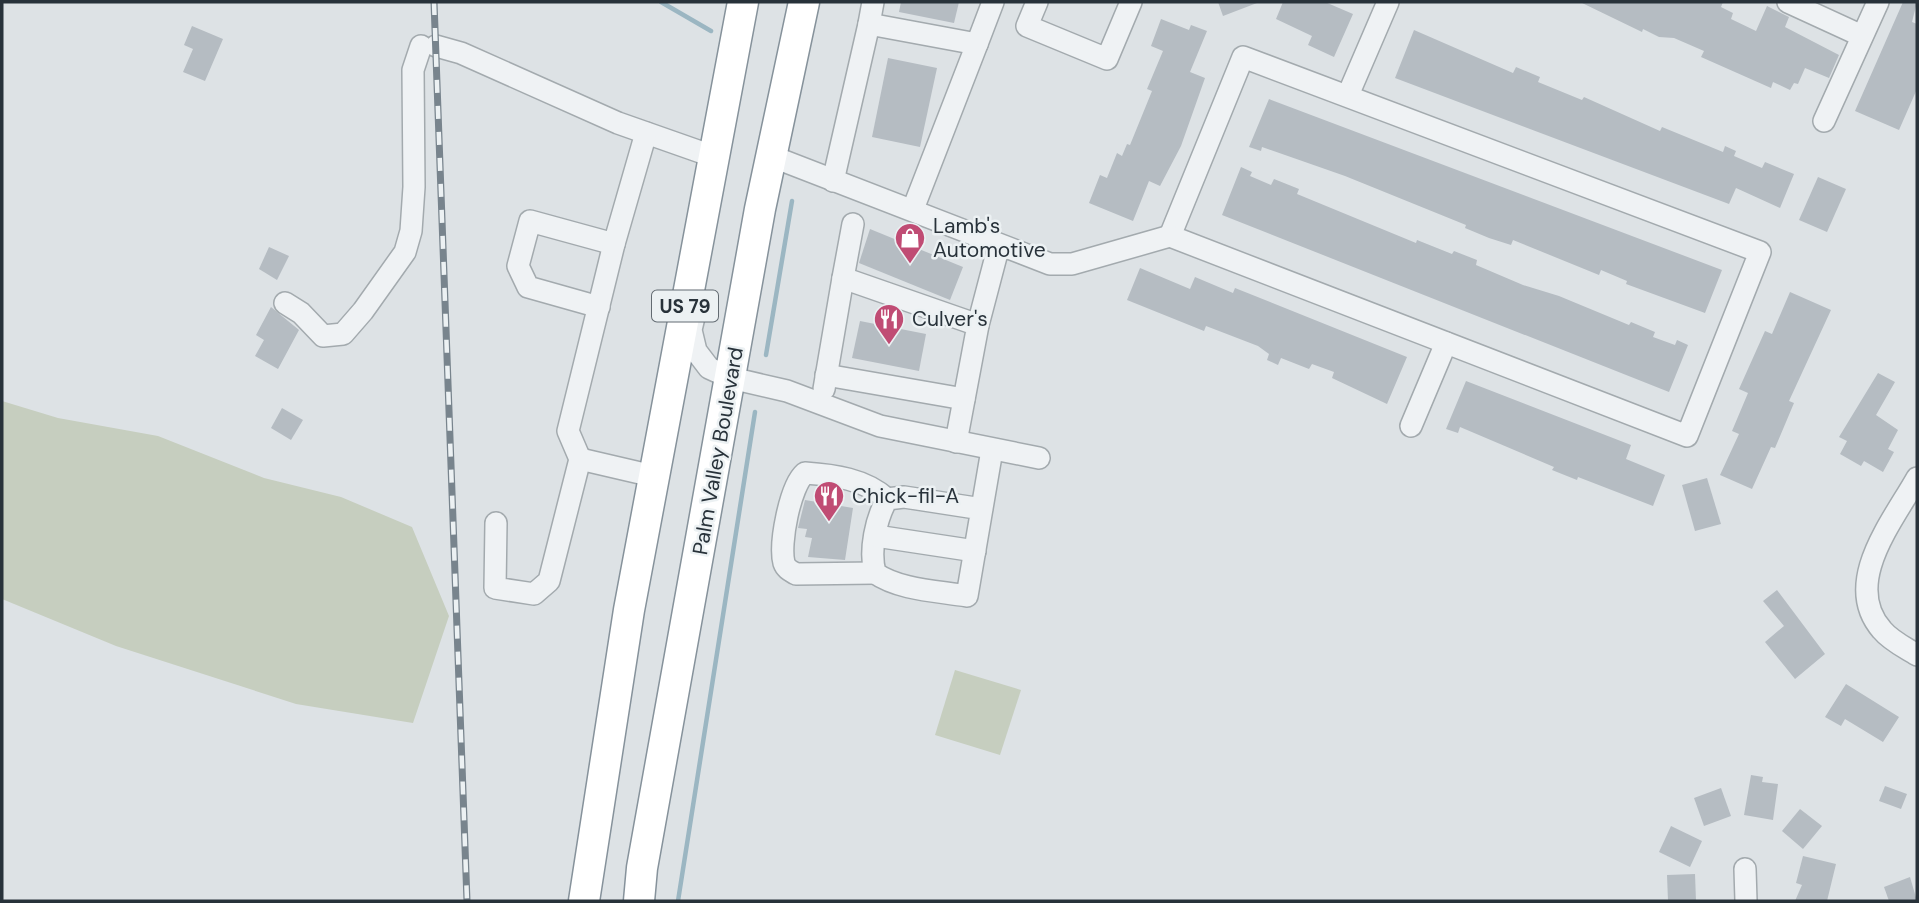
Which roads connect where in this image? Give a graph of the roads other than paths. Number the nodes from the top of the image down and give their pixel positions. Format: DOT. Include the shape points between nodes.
graph roads {
  1 [pos="743,2"];
  2 [pos="748,2"];
  3 [pos="804,2"];
  4 [pos="873,2"];
  5 [pos="993,2"];
  6 [pos="1037,2"];
  7 [pos="1131,2"];
  8 [pos="1388,2"];
  9 [pos="1788,2"];
  10 [pos="1878,2"];
  11 [pos="869,24"];
  12 [pos="1862,36"];
  13 [pos="977,44"];
  14 [pos="1348,95"];
  15 [pos="1824,121"];
  16 [pos="646,133"];
  17 [pos="712,156"];
  18 [pos="771,156"];
  19 [pos="833,181"];
  20 [pos="913,209"];
  21 [pos="853,224"];
  22 [pos="1170,236"];
  23 [pos="614,244"];
  24 [pos="999,245"];
  25 [pos="844,278"];
  26 [pos="285,303"];
  27 [pos="599,307"];
  28 [pos="978,325"];
  29 [pos="1446,343"];
  30 [pos="826,375"];
  31 [pos="730,378"];
  32 [pos="964,399"];
  33 [pos="821,403"];
  34 [pos="1411,426"];
  35 [pos="956,442"];
  36 [pos="992,450"];
  37 [pos="1039,458"];
  38 [pos="580,459"];
  39 [pos="653,476"];
  40 [pos="1917,478"];
  41 [pos="887,499"];
  42 [pos="982,509"];
  43 [pos="496,523"];
  44 [pos="876,536"];
  45 [pos="975,551"];
  46 [pos="875,573"];
  47 [pos="1917,655"];
  48 [pos="1745,869"];
  49 [pos="584,901"];
  50 [pos="639,901"];
  51 [pos="1746,901"];
  1 -- 17 [label="highway, US 79"];
  2 -- 31 [label="street" via="751,23 691,330 703,362"];
  3 -- 18 [label="highway, Palm Valley Boulevard / US 79"];
  4 -- 11 [label="street"];
  5 -- 13 [label="street"];
  6 -- 7 [label="street" via="1027,26 1107,58"];
  8 -- 14 [label="street"];
  9 -- 12 [label="street"];
  10 -- 12 [label="street"];
  11 -- 13 [label="street"];
  11 -- 19 [label="street"];
  12 -- 15 [label="street"];
  13 -- 20 [label="street"];
  14 -- 22 [label="street" via="1243,57"];
  14 -- 29 [label="street" via="1760,252 1687,436"];
  16 -- 17 [label="street"];
  16 -- 23 [label="street"];
  16 -- 26 [label="street" via="461,53 428,46 412,70 414,187 405,252 343,334 323,336"];
  17 -- 39 [label="highway, US 79"];
  18 -- 19 [label="street"];
  18 -- 31 [label="highway, Palm Valley Boulevard / US 79"];
  19 -- 20 [label="street"];
  20 -- 24 [label="street"];
  21 -- 25 [label="street"];
  22 -- 24 [label="street" via="1072,264 1050,264"];
  22 -- 29 [label="street"];
  23 -- 27 [label="street"];
  23 -- 27 [label="street" via="530,221 518,266 528,287"];
  24 -- 28 [label="street"];
  25 -- 28 [label="street"];
  25 -- 30 [label="street"];
  27 -- 38 [label="street" via="568,431"];
  28 -- 32 [label="street"];
  29 -- 34 [label="street"];
  30 -- 32 [label="street"];
  30 -- 33 [label="street"];
  31 -- 33 [label="street"];
  31 -- 50 [label="highway, Palm Valley Boulevard / US 79"];
  32 -- 35 [label="street"];
  33 -- 35 [label="street" via="880,426"];
  35 -- 36 [label="street"];
  36 -- 37 [label="street"];
  36 -- 42 [label="street"];
  38 -- 39 [label="street"];
  38 -- 43 [label="street" via="549,581 534,594 495,588"];
  39 -- 49 [label="highway, US 79"];
  40 -- 47 [label="street" via="1878,547 1866,582 1873,619 1889,637"];
  41 -- 42 [label="street" via="904,497"];
  41 -- 44 [label="street"];
  41 -- 46 [label="street" via="858,481 805,473 792,494 784,541 784,563 796,574"];
  42 -- 45 [label="street"];
  44 -- 45 [label="street"];
  44 -- 46 [label="street"];
  45 -- 46 [label="street" via="967,596 884,580"];
  48 -- 51 [label="street"];
}
